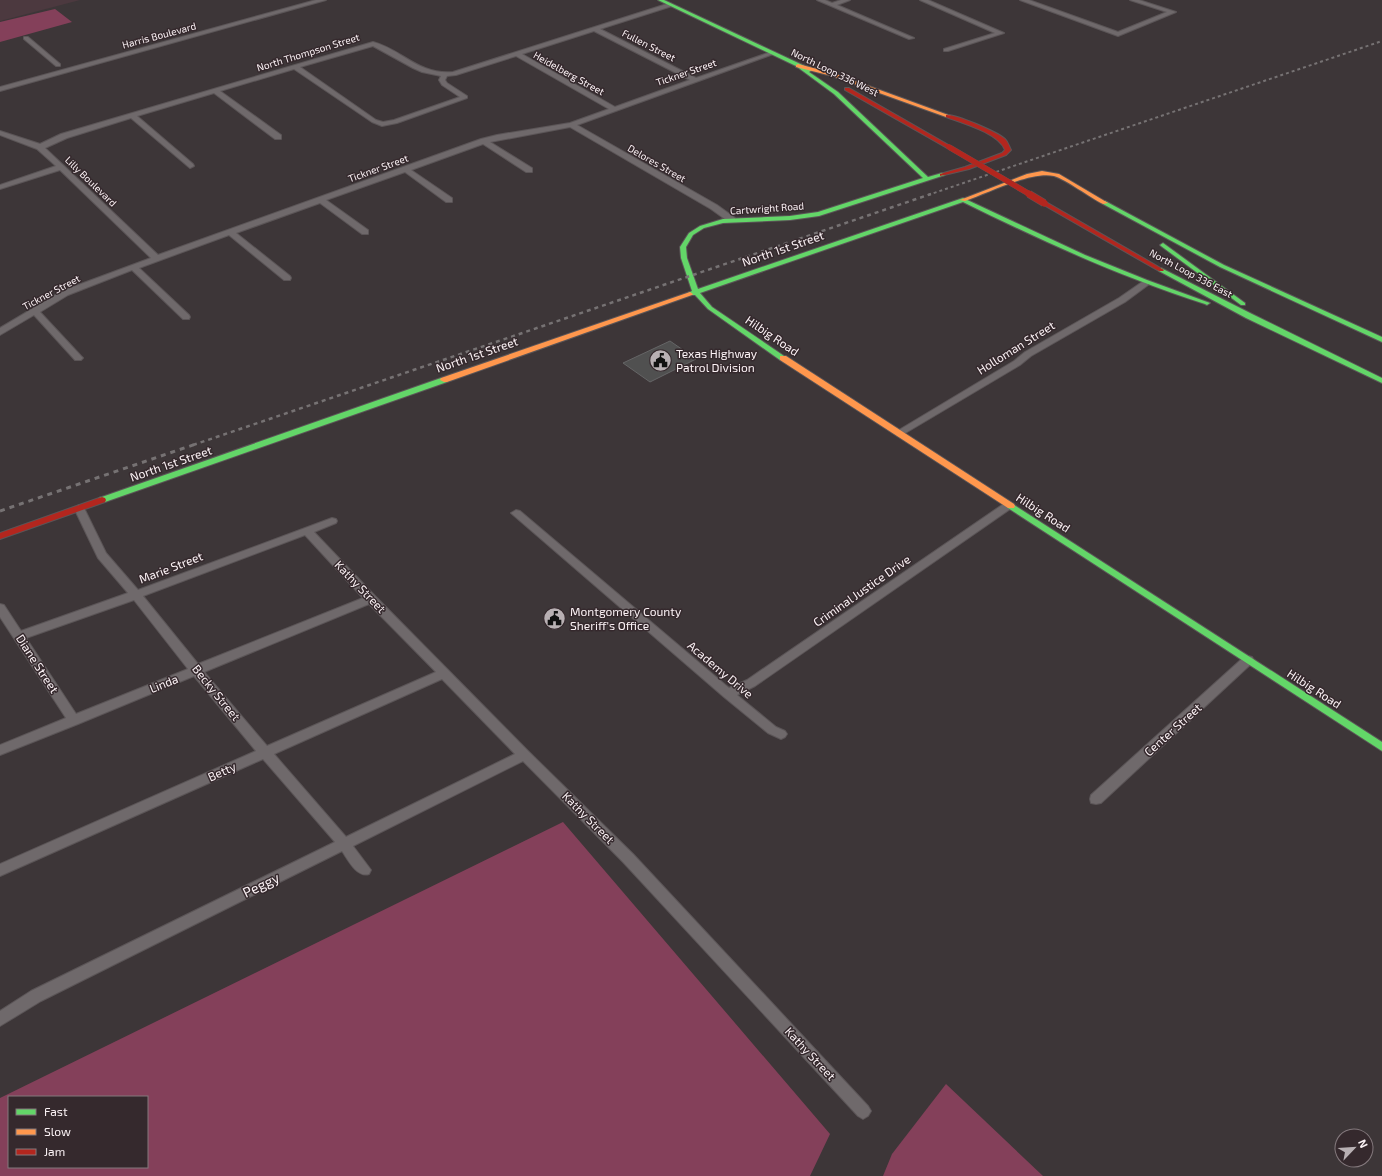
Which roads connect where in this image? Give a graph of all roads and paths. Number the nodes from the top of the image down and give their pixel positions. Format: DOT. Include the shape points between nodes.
graph roads {
  1 [pos="322,0"];
  2 [pos="660,0"];
  3 [pos="820,0"];
  4 [pos="847,0"];
  5 [pos="923,0"];
  6 [pos="1023,0"];
  7 [pos="1133,0"];
  8 [pos="670,5"];
  9 [pos="832,5"];
  10 [pos="595,29"];
  11 [pos="26,38"];
  12 [pos="911,38"];
  13 [pos="946,50"];
  14 [pos="773,53"];
  15 [pos="516,54"];
  16 [pos="65,63"];
  17 [pos="58,65"];
  18 [pos="798,66"];
  19 [pos="50,67"];
  20 [pos="295,67"];
  21 [pos="444,76"];
  22 [pos="694,80"];
  23 [pos="0,89"];
  24 [pos="215,91"];
  25 [pos="613,109"];
  26 [pos="132,116"];
  27 [pos="571,124"];
  28 [pos="1,132"];
  29 [pos="278,137"];
  30 [pos="484,141"];
  31 [pos="40,147"];
  32 [pos="190,166"];
  33 [pos="62,167"];
  34 [pos="405,169"];
  35 [pos="529,170"];
  36 [pos="995,174"];
  37 [pos="927,179"];
  38 [pos="0,187"];
  39 [pos="321,200"];
  40 [pos="449,200"];
  41 [pos="962,200"];
  42 [pos="1120,212"];
  43 [pos="732,220"];
  44 [pos="230,232"];
  45 [pos="365,232"];
  46 [pos="156,259"];
  47 [pos="133,267"];
  48 [pos="286,278"];
  49 [pos="1145,283"];
  50 [pos="696,292"];
  51 [pos="36,311"];
  52 [pos="1249,316"];
  53 [pos="186,317"];
  54 [pos="1267,324"];
  55 [pos="0,332"];
  56 [pos="1382,340"];
  57 [pos="78,358"];
  58 [pos="1382,381"];
  59 [pos="899,434"];
  60 [pos="1009,505"];
  61 [pos="79,508"];
  62 [pos="516,513"];
  63 [pos="332,521"];
  64 [pos="306,530"];
  65 [pos="0,536"];
  66 [pos="136,595"];
  67 [pos="371,599"];
  68 [pos="0,608"];
  69 [pos="19,636"];
  70 [pos="1248,660"];
  71 [pos="197,671"];
  72 [pos="444,673"];
  73 [pos="728,694"];
  74 [pos="74,721"];
  75 [pos="781,734"];
  76 [pos="1382,747"];
  77 [pos="0,750"];
  78 [pos="266,753"];
  79 [pos="524,755"];
  80 [pos="1096,800"];
  81 [pos="345,845"];
  82 [pos="0,870"];
  83 [pos="364,870"];
  84 [pos="0,1019"];
  85 [pos="863,1111"];
  1 -- 23 [label="street, Harris Boulevard"];
  2 -- 8 [label="main road, North Loop 336 West"];
  3 -- 9 [label="street"];
  4 -- 9 [label="street"];
  5 -- 13 [label="street" via="1001,33"];
  6 -- 7 [label="street" via="1118,34 1173,12"];
  8 -- 10 [label="street, North Thompson Street"];
  8 -- 14 [label="main road, North Loop 336 West"];
  9 -- 12 [label="street"];
  10 -- 15 [label="street, North Thompson Street"];
  10 -- 22 [label="street, Fullen Street"];
  11 -- 17 [label="street"];
  14 -- 18 [label="main road, North Loop 336 West"];
  14 -- 22 [label="street, Tickner Street"];
  15 -- 21 [label="street, North Thompson Street"];
  15 -- 25 [label="street, Heidelberg Street"];
  16 -- 17 [label="street"];
  17 -- 19 [label="street"];
  18 -- 36 [label="main road, North Loop 336 West, bridge" via="862,97"];
  18 -- 37 [label="main road" via="836,93"];
  18 -- 37 [label="main road, Cartwright Road" via="834,75 969,124 1006,144 1008,150 997,157"];
  20 -- 21 [label="street, North Thompson Street" via="374,44 425,73"];
  20 -- 21 [label="street" via="382,124 395,122 464,97 444,84"];
  20 -- 24 [label="street, North Thompson Street"];
  22 -- 25 [label="street, Tickner Street"];
  24 -- 26 [label="street, North Thompson Street"];
  24 -- 29 [label="street"];
  25 -- 27 [label="street, Tickner Street"];
  26 -- 31 [label="street, North Thompson Street" via="64,136"];
  26 -- 32 [label="street"];
  27 -- 30 [label="street, Tickner Street"];
  27 -- 43 [label="street, Delores Street"];
  28 -- 31 [label="street, Lilly Boulevard"];
  30 -- 34 [label="street, Tickner Street"];
  30 -- 35 [label="street"];
  31 -- 33 [label="street, Lilly Boulevard"];
  33 -- 38 [label="street"];
  33 -- 46 [label="street, Lilly Boulevard"];
  34 -- 39 [label="street, Tickner Street"];
  34 -- 40 [label="street"];
  36 -- 52 [label="main road, North Loop 336 East, bridge" via="1149,264"];
  37 -- 43 [label="main road, Cartwright Road" via="819,214"];
  39 -- 44 [label="street, Tickner Street"];
  39 -- 45 [label="street"];
  41 -- 42 [label="main road, North 1st Street" via="1029,176 1048,173 1063,177"];
  41 -- 49 [label="main road"];
  41 -- 50 [label="main road, North 1st Street"];
  42 -- 54 [label="main road"];
  42 -- 56 [label="main road" via="1222,266"];
  43 -- 50 [label="main road, Cartwright Road" via="702,227 691,234 683,247 684,258"];
  44 -- 46 [label="street, Tickner Street"];
  44 -- 48 [label="street"];
  46 -- 47 [label="street, Tickner Street"];
  47 -- 51 [label="street, Tickner Street" via="80,287"];
  47 -- 53 [label="street"];
  49 -- 52 [label="main road"];
  49 -- 59 [label="street, Holloman Street" via="1122,300 1028,354"];
  50 -- 59 [label="main road, Hilbig Road" via="710,308"];
  50 -- 61 [label="main road, North 1st Street"];
  51 -- 55 [label="street, Tickner Street"];
  51 -- 57 [label="street"];
  52 -- 54 [label="main road, North Loop 336 East"];
  54 -- 58 [label="main road, North Loop 336 East"];
  59 -- 60 [label="main road, Hilbig Road"];
  60 -- 70 [label="main road, Hilbig Road"];
  60 -- 73 [label="street, Criminal Justice Drive" via="751,683"];
  61 -- 65 [label="main road, North 1st Street"];
  61 -- 66 [label="street, Becky Street" via="102,555"];
  62 -- 73 [label="street, Academy Drive"];
  63 -- 64 [label="street, Marie Street"];
  64 -- 66 [label="street, Marie Street"];
  64 -- 67 [label="street, Kathy Street"];
  66 -- 69 [label="street, Marie Street"];
  66 -- 71 [label="street, Becky Street"];
  67 -- 71 [label="street, Linda"];
  67 -- 72 [label="street, Kathy Street"];
  68 -- 69 [label="street, Diane Street"];
  69 -- 74 [label="street, Diane Street"];
  70 -- 76 [label="main road, Hilbig Road"];
  70 -- 80 [label="street, Center Street"];
  71 -- 74 [label="street, Linda"];
  71 -- 78 [label="street, Becky Street"];
  72 -- 78 [label="street, Betty"];
  72 -- 79 [label="street, Kathy Street"];
  73 -- 75 [label="street, Academy Drive" via="772,730"];
  74 -- 77 [label="street, Linda"];
  78 -- 81 [label="street, Becky Street"];
  78 -- 82 [label="street, Betty"];
  79 -- 81 [label="street, Peggy"];
  79 -- 85 [label="street, Kathy Street" via="628,858"];
  81 -- 83 [label="street, Becky Street"];
  81 -- 84 [label="street, Peggy" via="36,996"];
}
